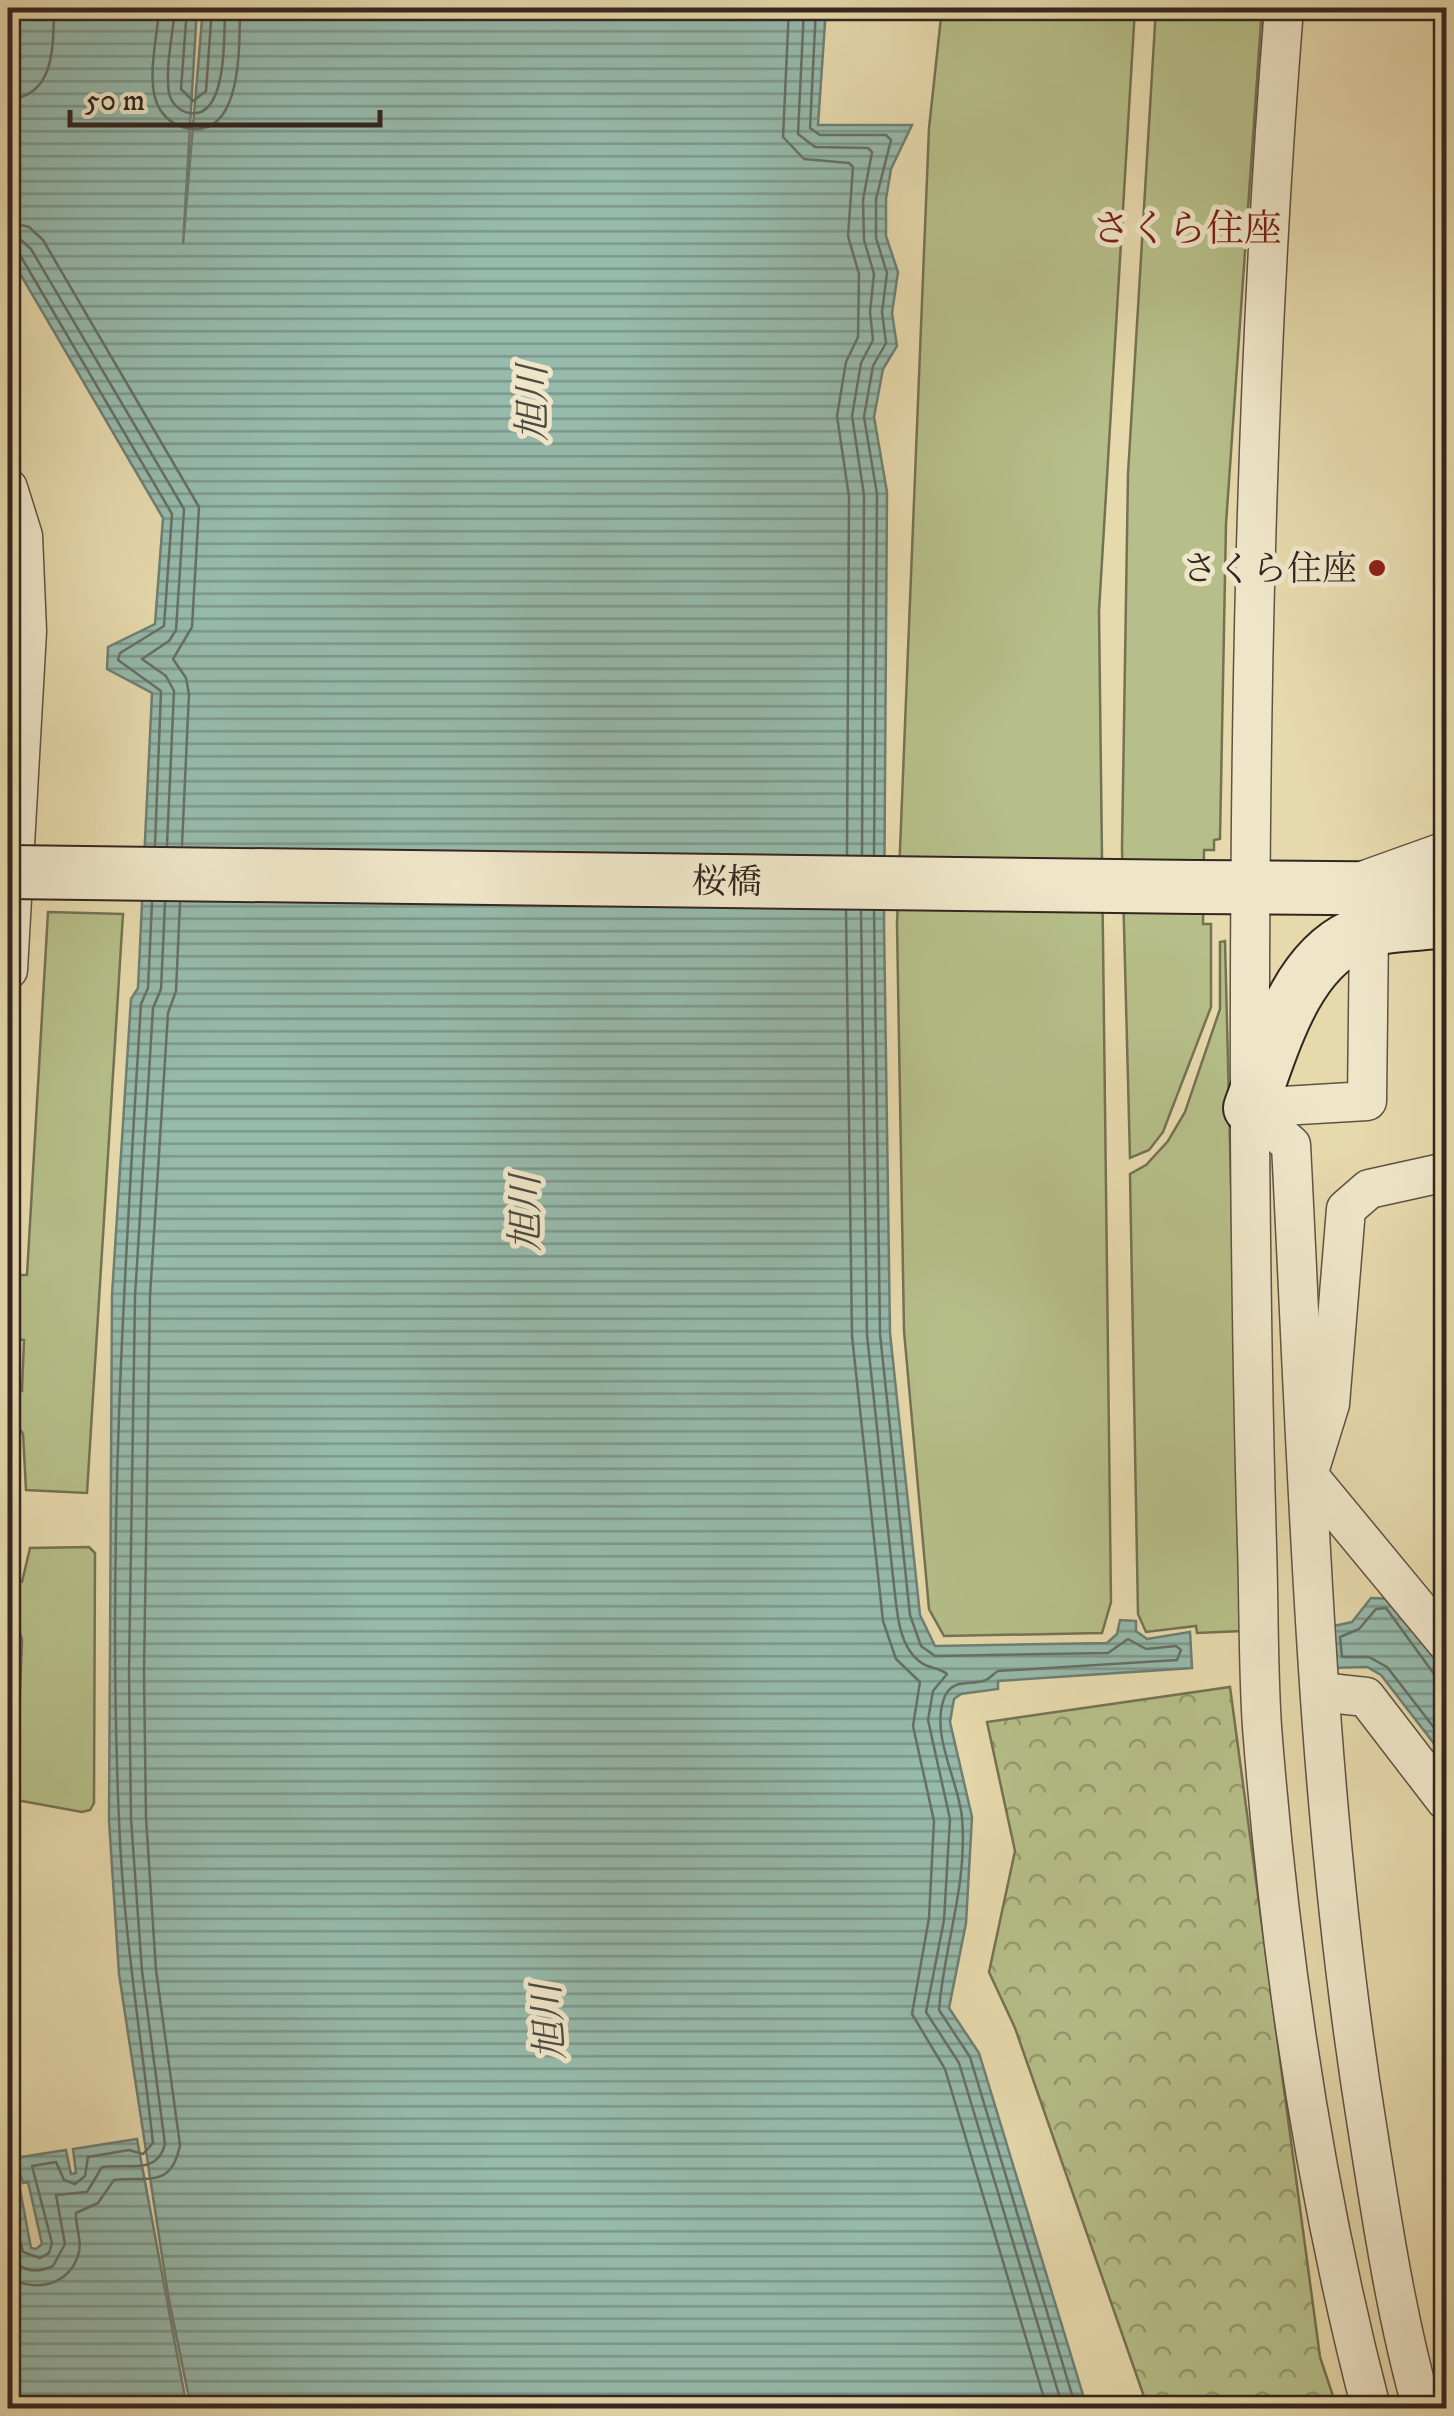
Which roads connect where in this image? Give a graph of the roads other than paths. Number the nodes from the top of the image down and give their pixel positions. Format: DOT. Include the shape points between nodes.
graph roads {
  1 [pos="1284,8"];
  2 [pos="8,488"];
  3 [pos="1446,851"];
  4 [pos="8,872"];
  5 [pos="1249,888"];
  6 [pos="1356,909"];
  7 [pos="1445,912"];
  8 [pos="8,970"];
  9 [pos="1250,1108"];
  10 [pos="1446,1172"];
  11 [pos="1308,1475"];
  12 [pos="1446,1642"];
  13 [pos="1320,1692"];
  14 [pos="1446,1801"];
  15 [pos="1372,2408"];
  16 [pos="1422,2408"];
  1 -- 5 [label="street" via="1266,226"];
  2 -- 8 [label="street" via="23,536 27,631"];
  3 -- 6 [label="street"];
  4 -- 5 [label="street, 桜橋, bridge"];
  5 -- 6 [label="street, 桜橋"];
  5 -- 9 [label="street"];
  6 -- 7 [label="street, 桜橋"];
  6 -- 9 [label="street" via="1287,1012"];
  6 -- 9 [label="street" via="1367,1102"];
  9 -- 11 [label="street" via="1291,1145"];
  9 -- 15 [label="street" via="1262,1724 1288,1986 1312,2146"];
  10 -- 11 [label="street" via="1369,1189 1346,1209 1330,1404"];
  11 -- 12 [label="street"];
  11 -- 13 [label="street"];
  13 -- 14 [label="street" via="1366,1697"];
  13 -- 16 [label="street" via="1342,1967 1404,2344"];
}
